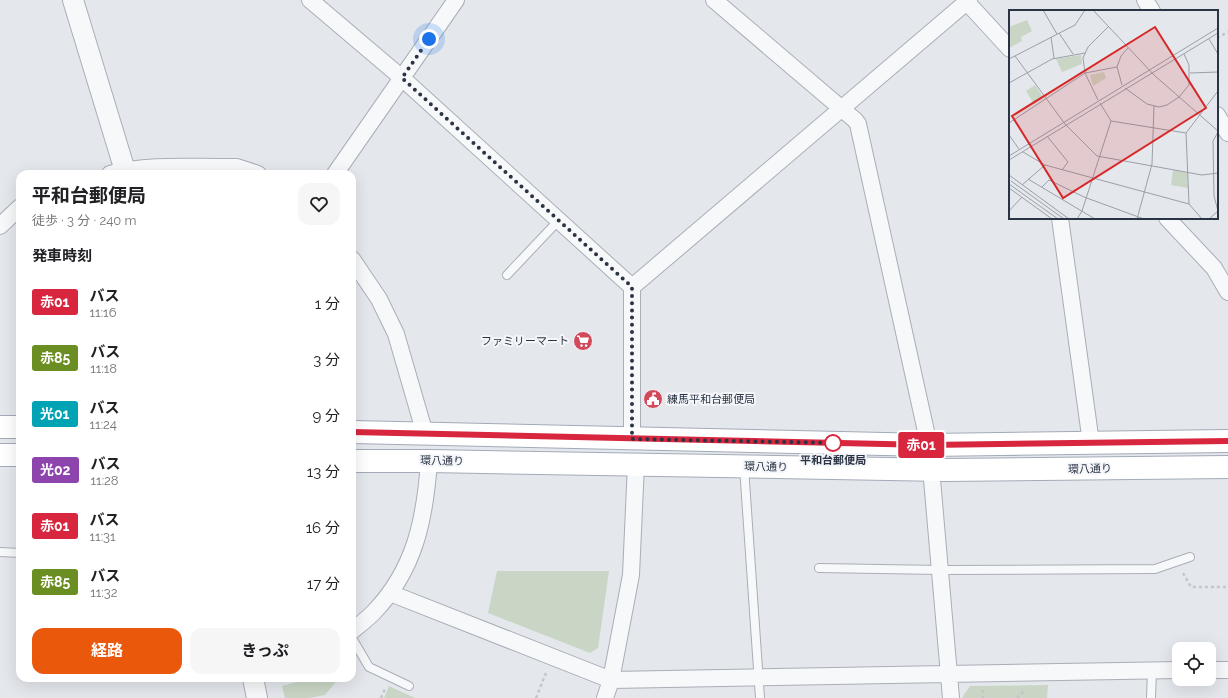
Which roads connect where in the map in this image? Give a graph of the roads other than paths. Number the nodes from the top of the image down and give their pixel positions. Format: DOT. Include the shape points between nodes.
graph roads {
  1 [pos="73,0"];
  2 [pos="310,0"];
  3 [pos="456,0"];
  4 [pos="714,0"];
  5 [pos="1145,0"];
  6 [pos="967,1"];
  7 [pos="1151,10"];
  8 [pos="1009,48"];
  9 [pos="402,78"];
  10 [pos="842,109"];
  11 [pos="1218,117"];
  12 [pos="1228,133"];
  13 [pos="119,170"];
  14 [pos="132,170"];
  15 [pos="246,170"];
  16 [pos="338,170"];
  17 [pos="16,211"];
  18 [pos="1060,219"];
  19 [pos="1168,219"];
  20 [pos="559,220"];
  21 [pos="0,226"];
  22 [pos="356,265"];
  23 [pos="1221,267"];
  24 [pos="507,275"];
  25 [pos="632,287"];
  26 [pos="1228,292"];
  27 [pos="0,427"];
  28 [pos="16,427"];
  29 [pos="356,432"];
  30 [pos="425,434"];
  31 [pos="632,439"];
  32 [pos="1228,441"];
  33 [pos="1091,443"];
  34 [pos="928,445"];
  35 [pos="0,455"];
  36 [pos="16,455"];
  37 [pos="356,461"];
  38 [pos="429,461"];
  39 [pos="636,464"];
  40 [pos="744,466"];
  41 [pos="1228,467"];
  42 [pos="932,470"];
  43 [pos="0,552"];
  44 [pos="16,553"];
  45 [pos="1190,557"];
  46 [pos="819,568"];
  47 [pos="940,570"];
  48 [pos="390,593"];
  49 [pos="356,628"];
  50 [pos="356,645"];
  51 [pos="1172,670"];
  52 [pos="1216,670"];
  53 [pos="1228,670"];
  54 [pos="1152,671"];
  55 [pos="949,674"];
  56 [pos="758,678"];
  57 [pos="611,680"];
  58 [pos="254,682"];
  59 [pos="409,686"];
  60 [pos="257,698"];
  61 [pos="605,698"];
  62 [pos="760,698"];
  63 [pos="951,698"];
  64 [pos="1151,698"];
  1 -- 13 [label="street"];
  2 -- 9 [label="street"];
  3 -- 9 [label="street"];
  4 -- 10 [label="street"];
  5 -- 7 [label="street"];
  6 -- 8 [label="street"];
  6 -- 10 [label="street"];
  9 -- 16 [label="street"];
  9 -- 20 [label="street"];
  10 -- 25 [label="street"];
  10 -- 34 [label="street" via="858,124"];
  11 -- 12 [label="street"];
  14 -- 15 [label="street" via="226,167"];
  17 -- 21 [label="street"];
  18 -- 33 [label="street"];
  19 -- 23 [label="street"];
  20 -- 24 [label="lane"];
  20 -- 25 [label="street"];
  22 -- 30 [label="street" via="379,299 396,334"];
  23 -- 26 [label="street"];
  25 -- 31 [label="street"];
  27 -- 28 [label="main road"];
  29 -- 30 [label="main road"];
  30 -- 31 [label="main road"];
  31 -- 34 [label="main road"];
  32 -- 33 [label="main road"];
  33 -- 34 [label="main road"];
  34 -- 42 [label="street"];
  35 -- 36 [label="main road"];
  37 -- 38 [label="main road, 環八通り"];
  38 -- 39 [label="main road, 環八通り"];
  38 -- 48 [label="street" via="418,536 407,564"];
  39 -- 40 [label="main road, 環八通り"];
  39 -- 57 [label="street" via="631,575"];
  40 -- 42 [label="main road, 環八通り"];
  40 -- 56 [label="lane"];
  41 -- 42 [label="main road, 環八通り"];
  42 -- 47 [label="street"];
  43 -- 44 [label="lane"];
  45 -- 47 [label="lane" via="1155,569"];
  46 -- 47 [label="lane"];
  47 -- 55 [label="street"];
  48 -- 49 [label="street"];
  48 -- 57 [label="street"];
  50 -- 59 [label="lane" via="369,667"];
  51 -- 54 [label="street"];
  52 -- 53 [label="street"];
  54 -- 55 [label="street"];
  54 -- 64 [label="lane"];
  55 -- 56 [label="street"];
  55 -- 63 [label="street"];
  56 -- 57 [label="street"];
  56 -- 62 [label="lane"];
  57 -- 61 [label="street"];
  58 -- 60 [label="street"];
}
